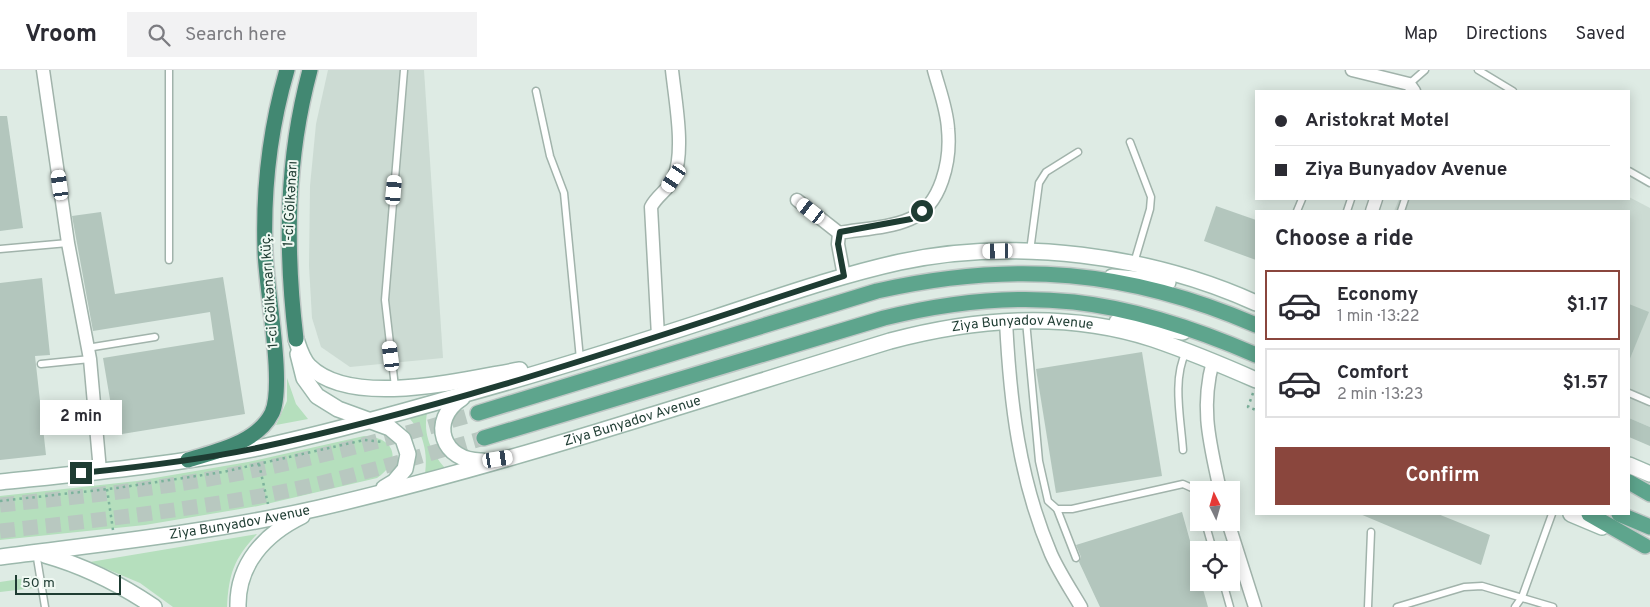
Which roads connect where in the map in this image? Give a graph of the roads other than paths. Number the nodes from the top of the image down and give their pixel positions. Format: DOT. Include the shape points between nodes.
graph roads {
  1 [pos="43,70"];
  2 [pos="169,70"];
  3 [pos="287,70"];
  4 [pos="310,70"];
  5 [pos="404,70"];
  6 [pos="672,70"];
  7 [pos="934,70"];
  8 [pos="1352,70"];
  9 [pos="1425,70"];
  10 [pos="1478,70"];
  11 [pos="1412,88"];
  12 [pos="536,90"];
  13 [pos="1511,90"];
  14 [pos="1130,142"];
  15 [pos="1078,152"];
  16 [pos="1630,172"];
  17 [pos="1650,183"];
  18 [pos="797,200"];
  19 [pos="840,232"];
  20 [pos="68,243"];
  21 [pos="0,249"];
  22 [pos="1030,251"];
  23 [pos="169,260"];
  24 [pos="1133,265"];
  25 [pos="844,276"];
  26 [pos="1091,277"];
  27 [pos="1234,293"];
  28 [pos="1255,303"];
  29 [pos="1026,320"];
  30 [pos="1006,321"];
  31 [pos="1255,325"];
  32 [pos="658,336"];
  33 [pos="155,337"];
  34 [pos="296,339"];
  35 [pos="1228,343"];
  36 [pos="1186,351"];
  37 [pos="88,353"];
  38 [pos="1255,355"];
  39 [pos="580,360"];
  40 [pos="1213,362"];
  41 [pos="41,364"];
  42 [pos="1255,380"];
  43 [pos="395,389"];
  44 [pos="470,393"];
  45 [pos="1630,393"];
  46 [pos="1650,402"];
  47 [pos="478,413"];
  48 [pos="368,421"];
  49 [pos="484,438"];
  50 [pos="1183,450"];
  51 [pos="515,456"];
  52 [pos="188,460"];
  53 [pos="1630,465"];
  54 [pos="100,471"];
  55 [pos="1650,474"];
  56 [pos="1218,481"];
  57 [pos="2,482"];
  58 [pos="1630,483"];
  59 [pos="1190,487"];
  60 [pos="1630,487"];
  61 [pos="1650,495"];
  62 [pos="362,496"];
  63 [pos="319,507"];
  64 [pos="1057,509"];
  65 [pos="1552,515"];
  66 [pos="1573,515"];
  67 [pos="1591,515"];
  68 [pos="1621,515"];
  69 [pos="1650,527"];
  70 [pos="1231,531"];
  71 [pos="1371,532"];
  72 [pos="1647,547"];
  73 [pos="36,552"];
  74 [pos="0,557"];
  75 [pos="1076,558"];
  76 [pos="1226,591"];
  77 [pos="1522,597"];
  78 [pos="45,607"];
  79 [pos="154,607"];
  80 [pos="238,607"];
  81 [pos="1081,607"];
  82 [pos="1230,607"];
  83 [pos="1255,607"];
  84 [pos="1368,607"];
  85 [pos="1397,607"];
  86 [pos="1515,607"];
  87 [pos="1553,607"];
  1 -- 20 [label="street"];
  2 -- 23 [label="lane"];
  3 -- 52 [label="highway, 1-ci Gölkənarı küç." via="274,130 265,221 276,402 264,426 251,436"];
  4 -- 34 [label="highway, 1-ci Gölkənarı" via="291,177 288,222 289,282"];
  5 -- 43 [label="lane" via="385,300"];
  6 -- 32 [label="street" via="677,166 674,178 651,207"];
  7 -- 19 [label="street" via="948,130 946,166 935,198 911,219"];
  8 -- 11 [label="street"];
  9 -- 11 [label="lane"];
  10 -- 13 [label="lane"];
  12 -- 39 [label="lane" via="552,164 564,193"];
  14 -- 24 [label="lane" via="1151,197"];
  15 -- 22 [label="lane" via="1046,172 1039,183"];
  16 -- 17 [label="lane"];
  18 -- 19 [label="street"];
  19 -- 25 [label="street" via="838,244"];
  20 -- 21 [label="lane"];
  20 -- 37 [label="street"];
  22 -- 24 [label="main road" via="1098,257"];
  22 -- 25 [label="main road" via="940,255"];
  24 -- 27 [label="main road"];
  25 -- 32 [label="main road"];
  26 -- 27 [label="main road" via="1151,279"];
  26 -- 31 [label="main road" via="1197,301"];
  26 -- 47 [label="main road" via="999,273 915,283 869,294"];
  27 -- 28 [label="main road"];
  29 -- 30 [label="main road, Ziya Bunyadov Avenue"];
  29 -- 35 [label="main road" via="1102,320 1168,329"];
  29 -- 36 [label="main road, Ziya Bunyadov Avenue" via="1124,332"];
  29 -- 64 [label="lane" via="1039,462 1048,502"];
  30 -- 51 [label="main road, Ziya Bunyadov Avenue" via="956,326 890,341"];
  30 -- 81 [label="street" via="1009,386 1028,493 1052,556"];
  32 -- 39 [label="main road"];
  33 -- 37 [label="lane"];
  34 -- 43 [label="main road" via="303,357 319,374 352,386"];
  34 -- 48 [label="main road" via="304,378 317,396"];
  35 -- 38 [label="main road, Ziya Bunyadov Avenue"];
  35 -- 49 [label="main road, Ziya Bunyadov Avenue" via="1159,318 1084,302 1002,299 945,305 884,318"];
  36 -- 40 [label="main road, Ziya Bunyadov Avenue"];
  36 -- 50 [label="lane" via="1179,382"];
  37 -- 41 [label="lane"];
  37 -- 54 [label="street"];
  39 -- 43 [label="main road"];
  39 -- 44 [label="main road"];
  40 -- 42 [label="main road, Ziya Bunyadov Avenue"];
  40 -- 56 [label="street" via="1206,386 1206,409"];
  44 -- 48 [label="main road"];
  44 -- 51 [label="main road" via="454,403 444,418 443,429 448,446 460,459 470,461"];
  45 -- 46 [label="lane"];
  48 -- 52 [label="main road" via="256,448"];
  48 -- 62 [label="main road" via="398,433 406,445 407,463 394,482"];
  51 -- 62 [label="main road, Ziya Bunyadov Avenue"];
  52 -- 54 [label="main road"];
  53 -- 55 [label="main road"];
  54 -- 57 [label="main road"];
  58 -- 61 [label="main road"];
  59 -- 64 [label="lane" via="1183,484 1072,509"];
  60 -- 61 [label="main road"];
  62 -- 63 [label="main road, Ziya Bunyadov Avenue"];
  63 -- 73 [label="main road, Ziya Bunyadov Avenue" via="158,537"];
  63 -- 80 [label="main road" via="287,523 257,549 241,580"];
  64 -- 75 [label="lane"];
  65 -- 77 [label="lane"];
  66 -- 72 [label="main road"];
  67 -- 72 [label="main road"];
  68 -- 69 [label="main road"];
  70 -- 83 [label="street"];
  71 -- 84 [label="lane"];
  73 -- 74 [label="main road, Ziya Bunyadov Avenue"];
  73 -- 78 [label="lane"];
  73 -- 79 [label="main road" via="69,561 95,573"];
  76 -- 82 [label="lane"];
  77 -- 85 [label="lane" via="1482,586 1464,587"];
  77 -- 86 [label="lane"];
  77 -- 87 [label="lane"];
}
